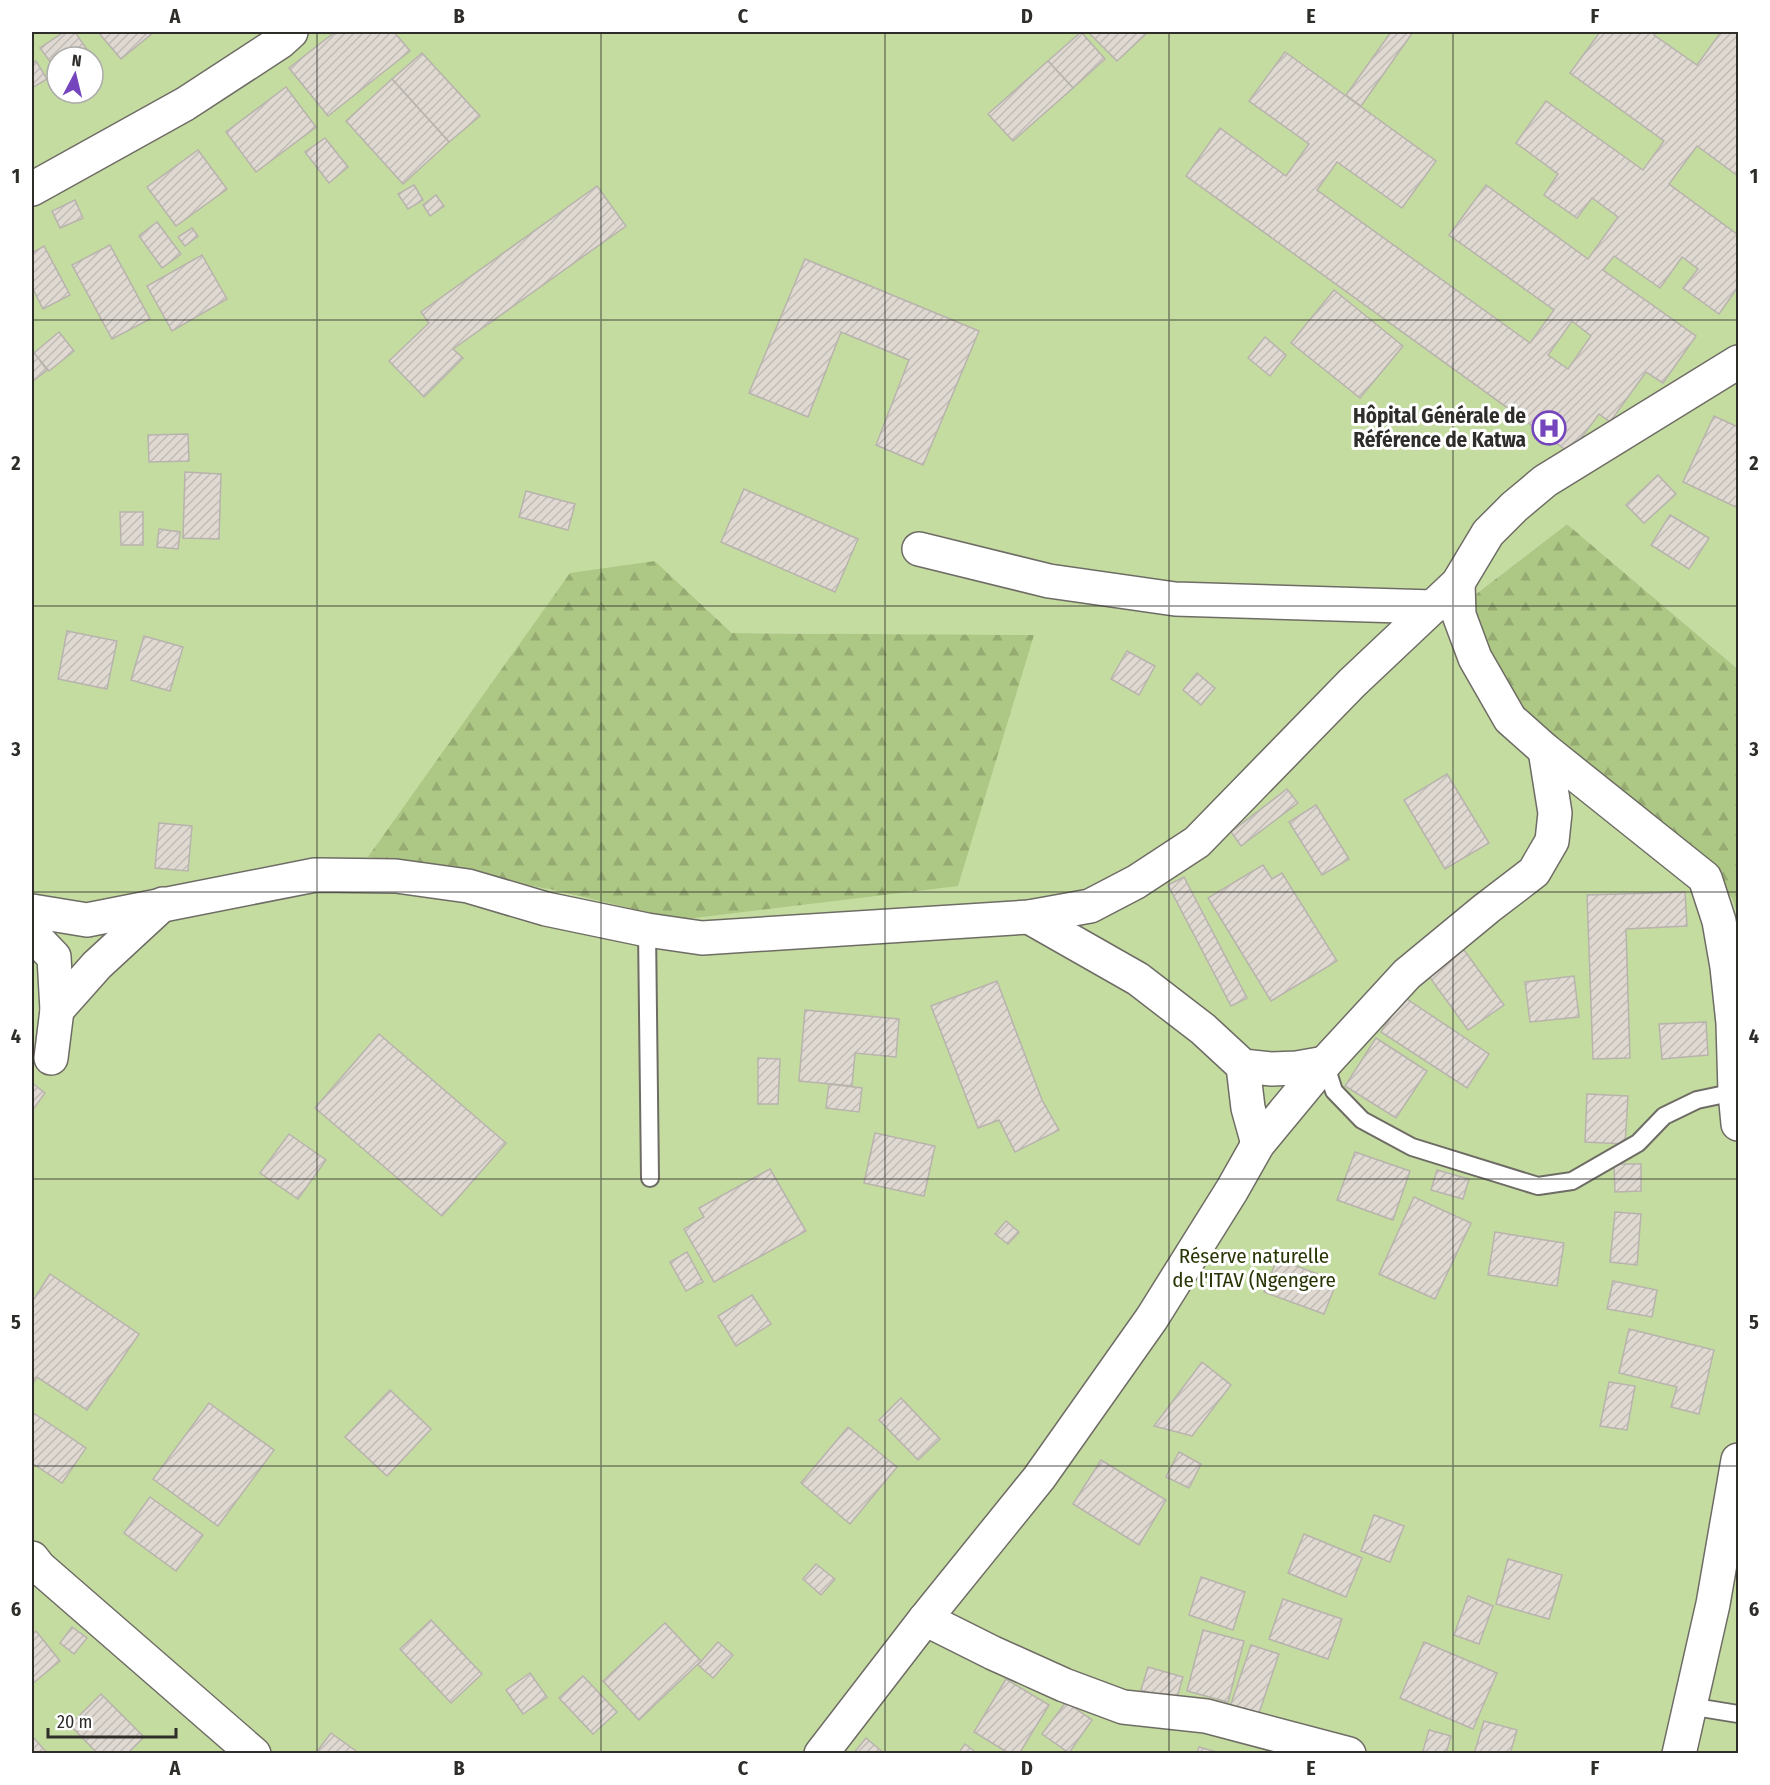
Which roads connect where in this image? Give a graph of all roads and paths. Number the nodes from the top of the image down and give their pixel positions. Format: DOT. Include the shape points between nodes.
graph roads {
  1 [pos="281,35"];
  2 [pos="32,189"];
  3 [pos="1738,362"];
  4 [pos="919,549"];
  5 [pos="1458,583"];
  6 [pos="1433,607"];
  7 [pos="1545,750"];
  8 [pos="164,904"];
  9 [pos="32,911"];
  10 [pos="1029,917"];
  11 [pos="647,930"];
  12 [pos="32,934"];
  13 [pos="57,1010"];
  14 [pos="51,1058"];
  15 [pos="1325,1063"];
  16 [pos="1243,1066"];
  17 [pos="1735,1092"];
  18 [pos="1738,1124"];
  19 [pos="1258,1144"];
  20 [pos="650,1178"];
  21 [pos="1738,1460"];
  22 [pos="34,1564"];
  23 [pos="925,1619"];
  24 [pos="1689,1706"];
  25 [pos="1738,1714"];
  26 [pos="254,1754"];
  27 [pos="821,1754"];
  28 [pos="1349,1754"];
  29 [pos="1679,1754"];
  1 -- 2 [label="street" via="185,104"];
  3 -- 5 [label="street" via="1545,481 1488,532"];
  4 -- 6 [label="street" via="1049,580 1174,599"];
  5 -- 6 [label="street"];
  5 -- 7 [label="street" via="1459,615 1474,658 1510,719"];
  6 -- 10 [label="street" via="1352,683 1197,842 1136,882 1090,906"];
  7 -- 15 [label="street" via="1555,813 1552,841 1534,872 1407,974"];
  7 -- 17 [label="street" via="1706,878 1727,967"];
  8 -- 9 [label="street" via="87,920"];
  8 -- 11 [label="street" via="315,875 396,876 468,886 546,909"];
  8 -- 13 [label="street" via="97,965"];
  10 -- 11 [label="street" via="702,938"];
  10 -- 16 [label="street" via="1138,979"];
  11 -- 20 [label="lane"];
  12 -- 13 [label="street" via="54,957"];
  13 -- 14 [label="street"];
  15 -- 16 [label="street" via="1272,1069"];
  15 -- 17 [label="lane" via="1334,1091 1362,1120 1412,1147 1538,1186 1572,1181 1638,1143 1664,1116 1697,1100"];
  15 -- 19 [label="street"];
  16 -- 19 [label="street" via="1248,1108"];
  17 -- 18 [label="street"];
  19 -- 23 [label="street" via="1152,1318 1039,1478"];
  21 -- 24 [label="street" via="1713,1604"];
  22 -- 26 [label="street"];
  23 -- 27 [label="street"];
  23 -- 28 [label="street" via="1064,1685 1123,1707 1206,1716"];
  24 -- 25 [label="lane"];
  24 -- 29 [label="street"];
}
